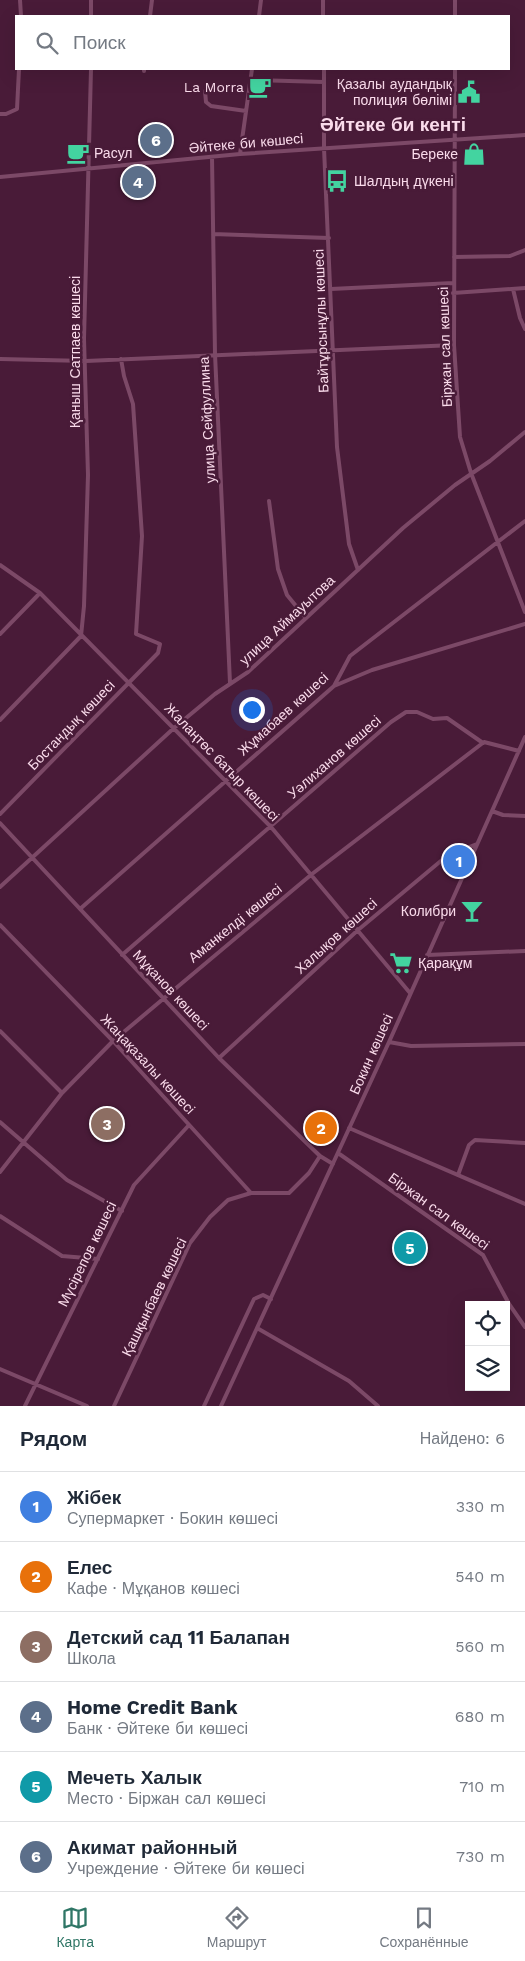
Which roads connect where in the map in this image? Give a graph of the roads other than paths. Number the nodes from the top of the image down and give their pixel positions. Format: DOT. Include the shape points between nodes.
graph roads {
  1 [pos="20,0"];
  2 [pos="92,0"];
  3 [pos="152,0"];
  4 [pos="261,0"];
  5 [pos="323,0"];
  6 [pos="455,0"];
  7 [pos="20,15"];
  8 [pos="91,15"];
  9 [pos="150,15"];
  10 [pos="259,15"];
  11 [pos="323,15"];
  12 [pos="455,15"];
  13 [pos="19,70"];
  14 [pos="91,70"];
  15 [pos="252,70"];
  16 [pos="324,70"];
  17 [pos="455,70"];
  18 [pos="250,80"];
  19 [pos="324,82"];
  20 [pos="205,91"];
  21 [pos="246,112"];
  22 [pos="0,114"];
  23 [pos="525,135"];
  24 [pos="455,139"];
  25 [pos="324,148"];
  26 [pos="240,154"];
  27 [pos="212,157"];
  28 [pos="89,170"];
  29 [pos="0,177"];
  30 [pos="213,234"];
  31 [pos="329,238"];
  32 [pos="525,250"];
  33 [pos="454,257"];
  34 [pos="453,283"];
  35 [pos="525,288"];
  36 [pos="331,289"];
  37 [pos="513,289"];
  38 [pos="453,293"];
  39 [pos="525,329"];
  40 [pos="454,345"];
  41 [pos="334,350"];
  42 [pos="215,354"];
  43 [pos="0,359"];
  44 [pos="121,359"];
  45 [pos="86,361"];
  46 [pos="525,432"];
  47 [pos="471,473"];
  48 [pos="269,501"];
  49 [pos="525,521"];
  50 [pos="498,541"];
  51 [pos="0,565"];
  52 [pos="358,570"];
  53 [pos="40,593"];
  54 [pos="523,601"];
  55 [pos="525,612"];
  56 [pos="305,617"];
  57 [pos="525,624"];
  58 [pos="0,634"];
  59 [pos="81,636"];
  60 [pos="129,682"];
  61 [pos="230,683"];
  62 [pos="334,686"];
  63 [pos="0,720"];
  64 [pos="174,728"];
  65 [pos="525,737"];
  66 [pos="482,743"];
  67 [pos="519,750"];
  68 [pos="225,781"];
  69 [pos="492,811"];
  70 [pos="0,814"];
  71 [pos="525,816"];
  72 [pos="0,822"];
  73 [pos="271,827"];
  74 [pos="477,844"];
  75 [pos="33,858"];
  76 [pos="312,874"];
  77 [pos="0,887"];
  78 [pos="80,909"];
  79 [pos="0,925"];
  80 [pos="358,930"];
  81 [pos="525,951"];
  82 [pos="122,955"];
  83 [pos="427,955"];
  84 [pos="410,993"];
  85 [pos="162,998"];
  86 [pos="0,1031"];
  87 [pos="113,1041"];
  88 [pos="389,1042"];
  89 [pos="525,1044"];
  90 [pos="219,1058"];
  91 [pos="62,1093"];
  92 [pos="0,1122"];
  93 [pos="189,1125"];
  94 [pos="350,1128"];
  95 [pos="23,1143"];
  96 [pos="525,1143"];
  97 [pos="338,1153"];
  98 [pos="320,1156"];
  99 [pos="333,1164"];
  100 [pos="0,1172"];
  101 [pos="458,1175"];
  102 [pos="251,1192"];
  103 [pos="525,1204"];
  104 [pos="122,1211"];
  105 [pos="0,1216"];
  106 [pos="98,1259"];
  107 [pos="271,1298"];
  108 [pos="525,1327"];
  109 [pos="257,1328"];
  110 [pos="0,1369"];
  111 [pos="35,1384"];
  112 [pos="25,1406"];
  113 [pos="87,1406"];
  114 [pos="114,1406"];
  115 [pos="204,1406"];
  116 [pos="221,1406"];
  117 [pos="378,1406"];
  1 -- 7 [label="street"];
  2 -- 8 [label="street"];
  3 -- 9 [label="street"];
  4 -- 10 [label="street"];
  5 -- 11 [label="street"];
  6 -- 12 [label="street"];
  13 -- 22 [label="street" via="17,109"];
  14 -- 28 [label="street, Қаныш Сатпаев көшесі"];
  15 -- 18 [label="street"];
  16 -- 19 [label="street, Байтұрсынұлы көшесі"];
  17 -- 24 [label="street, Біржан сал көшесі"];
  18 -- 19 [label="street"];
  18 -- 21 [label="street"];
  19 -- 25 [label="street, Байтұрсынұлы көшесі"];
  20 -- 21 [label="street" via="206,102 211,106"];
  21 -- 26 [label="street"];
  23 -- 24 [label="street, Әйтеке би көшесі"];
  24 -- 25 [label="street, Әйтеке би көшесі"];
  24 -- 33 [label="street, Біржан сал көшесі"];
  25 -- 26 [label="street, Әйтеке би көшесі"];
  25 -- 31 [label="street, Байтұрсынұлы көшесі"];
  26 -- 27 [label="street, Әйтеке би көшесі"];
  27 -- 28 [label="street, Әйтеке би көшесі"];
  27 -- 30 [label="street, улица Сейфуллина"];
  28 -- 29 [label="street, Әйтеке би көшесі"];
  28 -- 45 [label="street, Қаныш Сатпаев көшесі"];
  30 -- 31 [label="street"];
  30 -- 42 [label="street, улица Сейфуллина"];
  31 -- 36 [label="street, Байтұрсынұлы көшесі"];
  32 -- 33 [label="street" via="510,256"];
  33 -- 34 [label="street, Біржан сал көшесі"];
  34 -- 36 [label="street"];
  34 -- 38 [label="street, Біржан сал көшесі"];
  35 -- 37 [label="street"];
  36 -- 41 [label="street, Байтұрсынұлы көшесі"];
  37 -- 38 [label="street"];
  37 -- 39 [label="street"];
  38 -- 40 [label="street, Біржан сал көшесі"];
  40 -- 41 [label="street"];
  40 -- 47 [label="street, Біржан сал көшесі" via="460,437"];
  41 -- 42 [label="street"];
  41 -- 52 [label="street, Байтұрсынұлы көшесі" via="337,446 349,544"];
  42 -- 44 [label="street"];
  42 -- 61 [label="street, улица Сейфуллина"];
  43 -- 45 [label="street"];
  44 -- 45 [label="street"];
  44 -- 60 [label="street, Бостандық көшесі" via="133,404 142,536 136,634 160,644 158,653"];
  45 -- 59 [label="street, Қаныш Сатпаев көшесі" via="88,475"];
  46 -- 47 [label="street, улица Аймауытова"];
  47 -- 50 [label="street, Біржан сал көшесі"];
  47 -- 52 [label="street, улица Аймауытова"];
  48 -- 56 [label="street" via="278,568 287,595"];
  49 -- 50 [label="street, Жұмабаев көшесі"];
  50 -- 54 [label="street, Біржан сал көшесі"];
  50 -- 62 [label="street, Жұмабаев көшесі" via="350,656"];
  51 -- 53 [label="street, Жалаңтөс батыр көшесі"];
  52 -- 56 [label="street, улица Аймауытова"];
  53 -- 58 [label="street"];
  53 -- 59 [label="street, Жалаңтөс батыр көшесі"];
  54 -- 55 [label="street, Біржан сал көшесі"];
  56 -- 61 [label="street, улица Аймауытова" via="248,672"];
  57 -- 62 [label="street" via="372,670"];
  59 -- 60 [label="street, Жалаңтөс батыр көшесі"];
  59 -- 63 [label="street"];
  60 -- 64 [label="street, Жалаңтөс батыр көшесі"];
  60 -- 70 [label="street, Бостандық көшесі"];
  61 -- 64 [label="street, улица Аймауытова"];
  62 -- 68 [label="street, Жұмабаев көшесі"];
  64 -- 68 [label="street, Жалаңтөс батыр көшесі"];
  64 -- 75 [label="street, улица Аймауытова"];
  65 -- 67 [label="street, Бокин көшесі"];
  66 -- 67 [label="street"];
  66 -- 73 [label="street, Уәлиханов көшесі" via="447,718 433,719 417,712 406,712"];
  66 -- 76 [label="street, Аманкелді көшесі"];
  67 -- 69 [label="street, Бокин көшесі"];
  68 -- 73 [label="street, Жалаңтөс батыр көшесі"];
  68 -- 78 [label="street, Жұмабаев көшесі"];
  69 -- 71 [label="street"];
  69 -- 74 [label="street, Бокин көшесі"];
  72 -- 75 [label="street, Мұқанов көшесі"];
  73 -- 76 [label="street, Жалаңтөс батыр көшесі"];
  73 -- 82 [label="street, Уәлиханов көшесі"];
  74 -- 80 [label="street, Халықов көшесі" via="448,854"];
  74 -- 83 [label="street, Бокин көшесі"];
  75 -- 77 [label="street, улица Аймауытова"];
  75 -- 78 [label="street, Мұқанов көшесі"];
  76 -- 80 [label="street, Жалаңтөс батыр көшесі"];
  76 -- 85 [label="street, Аманкелді көшесі"];
  78 -- 82 [label="street, Мұқанов көшесі"];
  79 -- 87 [label="street, Жаңақазалы көшесі"];
  80 -- 84 [label="street, Жалаңтөс батыр көшесі"];
  80 -- 90 [label="street, Халықов көшесі"];
  81 -- 83 [label="street"];
  82 -- 85 [label="street, Мұқанов көшесі"];
  83 -- 84 [label="street, Бокин көшесі"];
  84 -- 88 [label="street, Бокин көшесі"];
  85 -- 87 [label="street, Аманкелді көшесі"];
  85 -- 90 [label="street, Мұқанов көшесі"];
  86 -- 91 [label="street"];
  87 -- 91 [label="street, Аманкелді көшесі"];
  87 -- 93 [label="street, Жаңақазалы көшесі"];
  88 -- 89 [label="street" via="411,1046"];
  88 -- 94 [label="street, Бокин көшесі"];
  90 -- 98 [label="street, Мұқанов көшесі"];
  91 -- 95 [label="street, Аманкелді көшесі"];
  92 -- 95 [label="street"];
  93 -- 102 [label="street, Жаңақазалы көшесі"];
  93 -- 104 [label="street, Мүсірепов көшесі" via="134,1185"];
  94 -- 97 [label="street, Бокин көшесі"];
  94 -- 101 [label="street"];
  95 -- 100 [label="street, Аманкелді көшесі"];
  95 -- 104 [label="street" via="67,1180"];
  96 -- 101 [label="street" via="475,1140 469,1144"];
  97 -- 99 [label="street, Бокин көшесі"];
  97 -- 108 [label="street, Біржан сал көшесі" via="483,1255"];
  98 -- 99 [label="street, Мұқанов көшесі"];
  98 -- 102 [label="street" via="309,1174 289,1193"];
  99 -- 107 [label="street, Бокин көшесі"];
  101 -- 103 [label="street"];
  102 -- 114 [label="street, Қашқынбаев көшесі" via="228,1200 210,1217 190,1244"];
  104 -- 106 [label="street, Мүсірепов көшесі"];
  105 -- 106 [label="street" via="62,1256"];
  106 -- 111 [label="street, Мүсірепов көшесі"];
  107 -- 109 [label="street, Бокин көшесі"];
  107 -- 115 [label="street" via="263,1295 254,1298"];
  109 -- 116 [label="street, Бокин көшесі"];
  109 -- 117 [label="street" via="349,1381"];
  110 -- 111 [label="street"];
  111 -- 112 [label="street, Мүсірепов көшесі"];
  111 -- 113 [label="street"];
}
